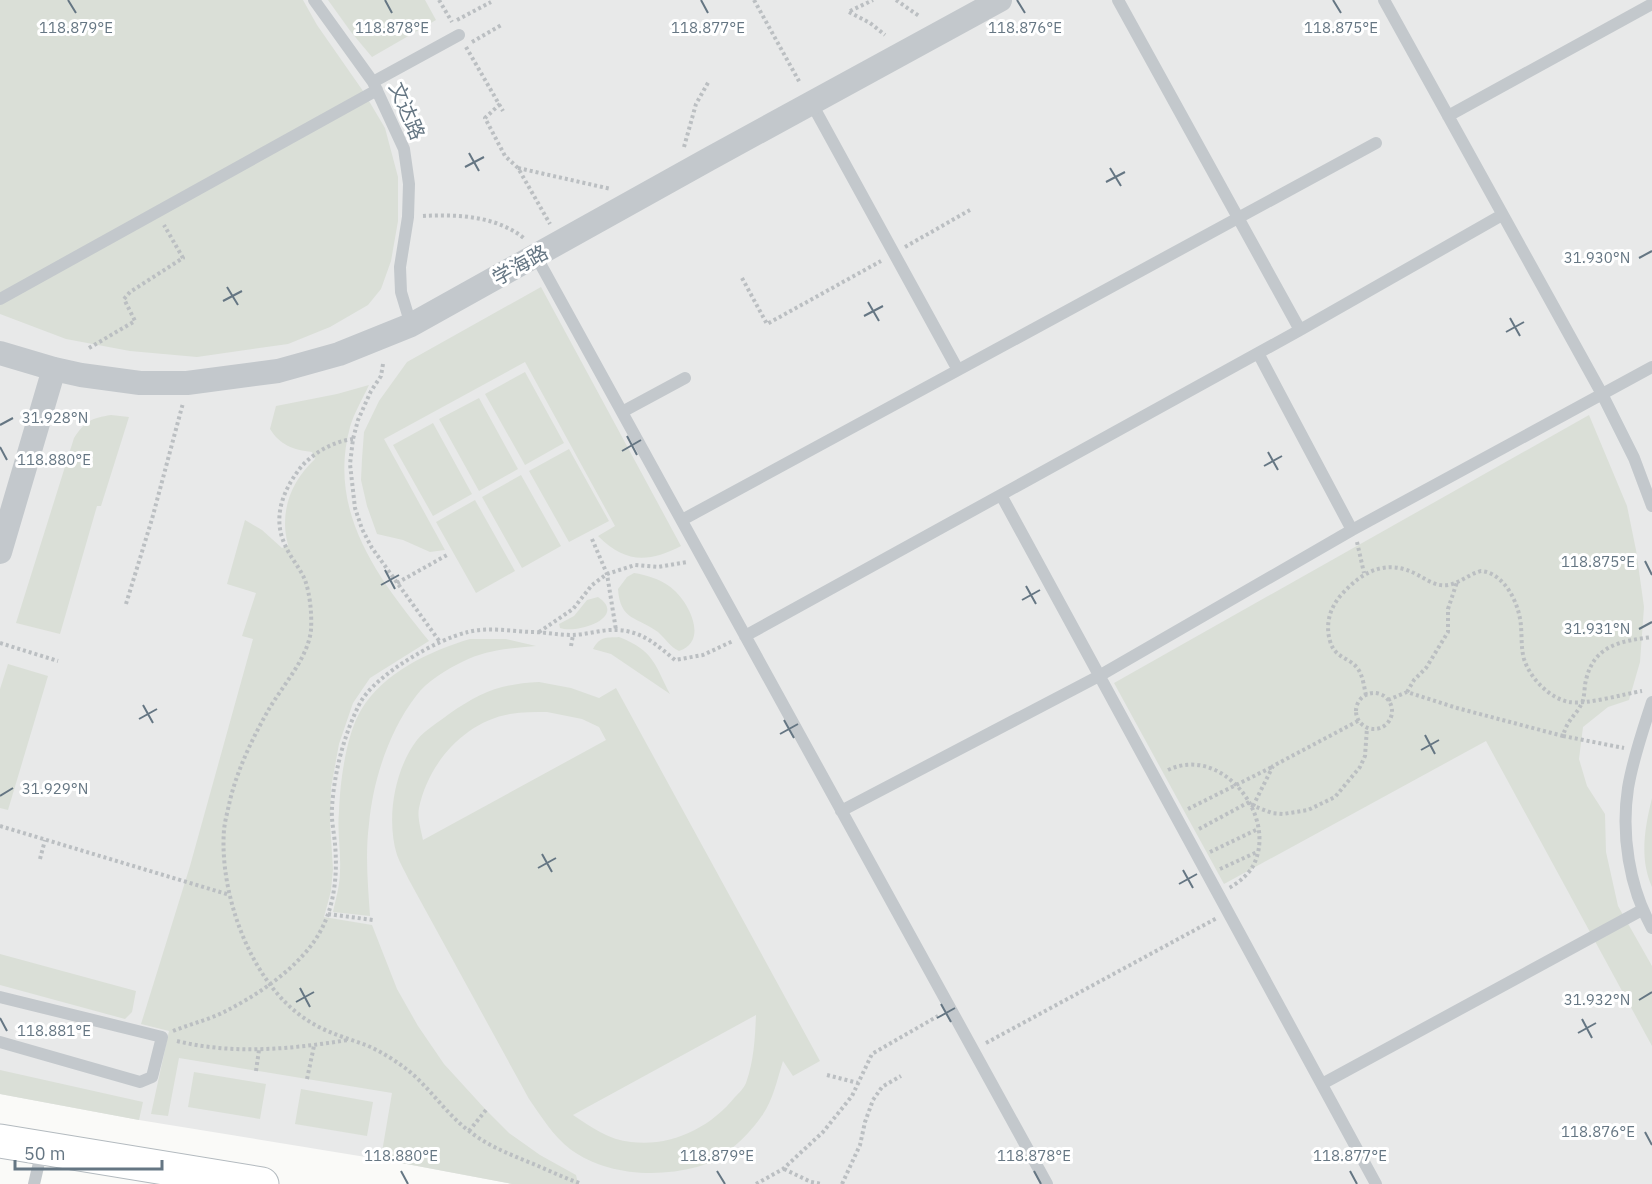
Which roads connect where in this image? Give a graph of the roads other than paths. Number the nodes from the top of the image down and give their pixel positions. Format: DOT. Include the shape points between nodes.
graph roads {
  1 [pos="314,0"];
  2 [pos="1000,0"];
  3 [pos="1118,0"];
  4 [pos="1384,0"];
  5 [pos="1652,4"];
  6 [pos="462,40"];
  7 [pos="375,86"];
  8 [pos="812,104"];
  9 [pos="1448,116"];
  10 [pos="1376,143"];
  11 [pos="1502,215"];
  12 [pos="1239,219"];
  13 [pos="536,256"];
  14 [pos="0,299"];
  15 [pos="411,325"];
  16 [pos="1300,330"];
  17 [pos="0,353"];
  18 [pos="1258,353"];
  19 [pos="1652,367"];
  20 [pos="54,369"];
  21 [pos="958,370"];
  22 [pos="685,378"];
  23 [pos="1602,394"];
  24 [pos="622,412"];
  25 [pos="1000,495"];
  26 [pos="1652,506"];
  27 [pos="682,520"];
  28 [pos="1352,530"];
  29 [pos="0,552"];
  30 [pos="745,636"];
  31 [pos="1099,676"];
  32 [pos="1652,702"];
  33 [pos="841,811"];
  34 [pos="1642,910"];
  35 [pos="1652,928"];
  36 [pos="0,997"];
  37 [pos="0,1042"];
  38 [pos="1322,1084"];
  39 [pos="0,1141"];
  40 [pos="42,1148"];
  41 [pos="34,1184"];
  42 [pos="262,1184"];
  43 [pos="1047,1184"];
  44 [pos="1376,1184"];
  1 -- 7 [label="lane, 文达路"];
  2 -- 8 [label="street, 学海路"];
  3 -- 12 [label="lane"];
  4 -- 9 [label="lane"];
  5 -- 9 [label="lane"];
  6 -- 7 [label="lane"];
  7 -- 14 [label="lane"];
  7 -- 15 [label="lane, 文达路" via="404,150 408,217 400,267 401,292"];
  8 -- 13 [label="street, 学海路"];
  8 -- 21 [label="lane"];
  9 -- 11 [label="lane"];
  10 -- 12 [label="lane"];
  11 -- 16 [label="lane"];
  11 -- 23 [label="lane"];
  12 -- 16 [label="lane"];
  12 -- 21 [label="lane"];
  13 -- 15 [label="street, 学海路"];
  13 -- 24 [label="lane"];
  15 -- 20 [label="street, 学海路" via="350,350 278,372 187,383 140,383"];
  16 -- 18 [label="lane"];
  17 -- 20 [label="street, 学海路"];
  18 -- 25 [label="lane"];
  18 -- 28 [label="lane"];
  19 -- 23 [label="lane"];
  20 -- 29 [label="street"];
  21 -- 27 [label="lane"];
  22 -- 24 [label="lane"];
  23 -- 26 [label="lane" via="1634,458"];
  23 -- 28 [label="lane"];
  24 -- 27 [label="lane"];
  25 -- 30 [label="lane"];
  25 -- 31 [label="lane"];
  27 -- 30 [label="lane"];
  28 -- 31 [label="lane"];
  30 -- 33 [label="lane"];
  31 -- 33 [label="lane"];
  31 -- 38 [label="lane"];
  32 -- 34 [label="lane" via="1628,789 1625,834"];
  33 -- 43 [label="lane"];
  34 -- 35 [label="lane"];
  34 -- 38 [label="lane"];
  36 -- 37 [label="lane" via="162,1037 152,1077 140,1082"];
  38 -- 44 [label="lane"];
  39 -- 40 [label="street"];
  40 -- 41 [label="lane"];
  40 -- 42 [label="street"];
}
